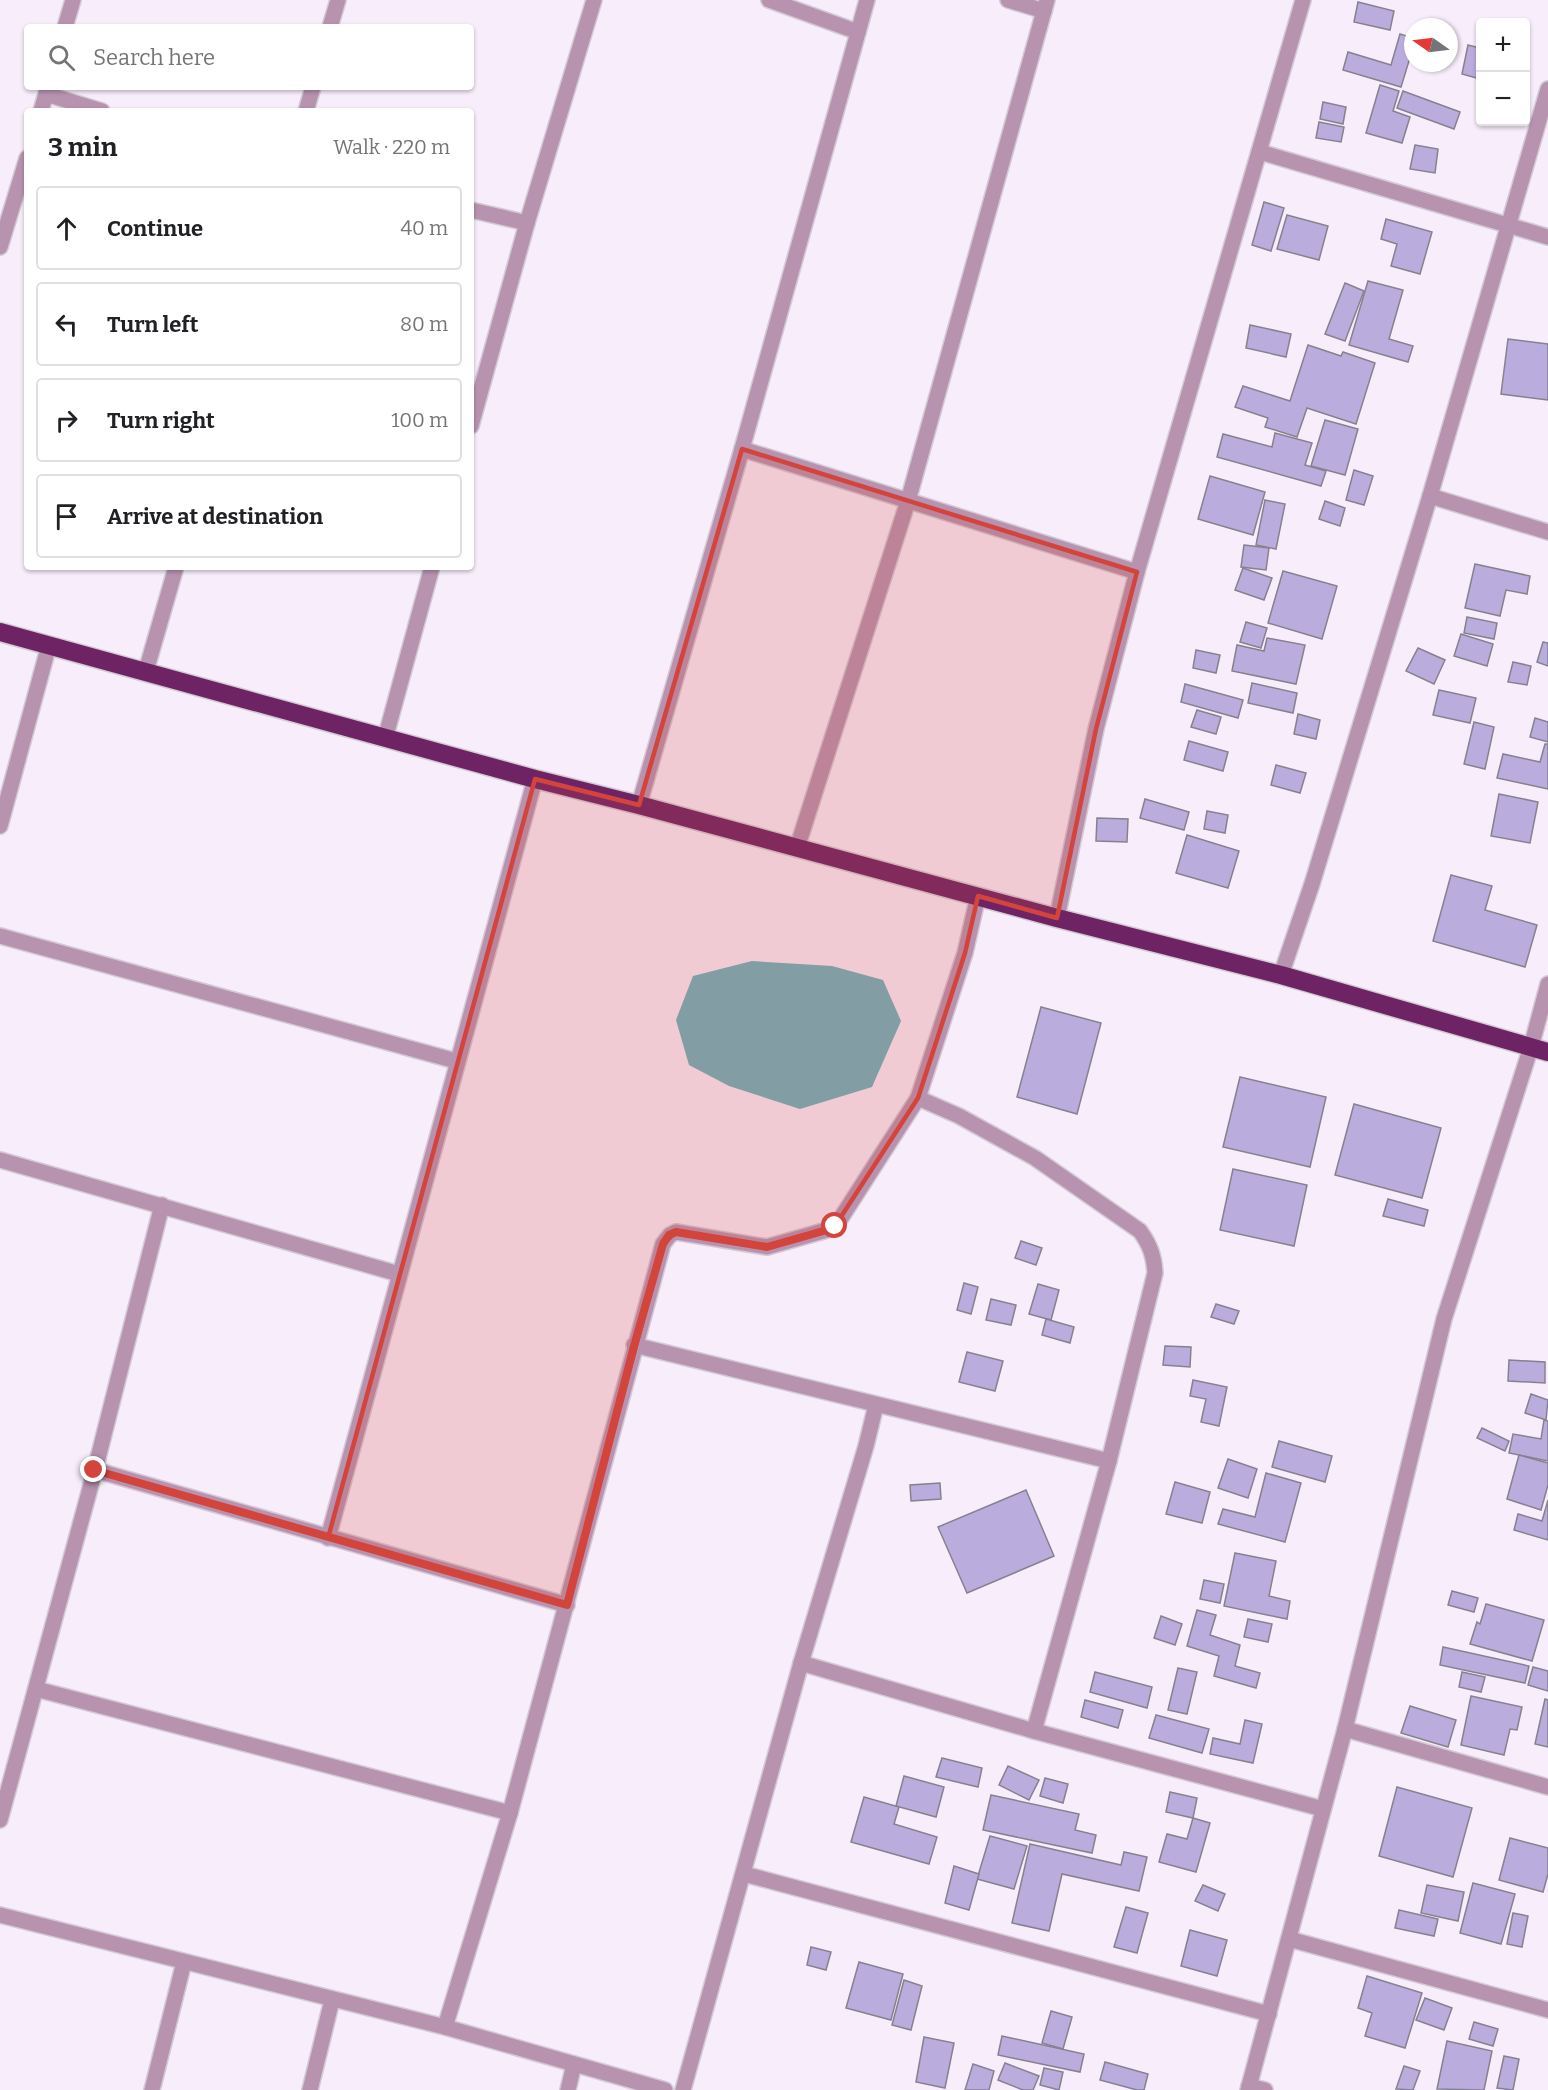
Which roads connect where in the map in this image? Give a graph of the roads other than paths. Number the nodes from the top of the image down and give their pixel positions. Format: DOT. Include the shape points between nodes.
graph roads {
  1 [pos="73,0"];
  2 [pos="338,0"];
  3 [pos="594,0"];
  4 [pos="769,0"];
  5 [pos="867,0"];
  6 [pos="1008,0"];
  7 [pos="1303,0"];
  8 [pos="1046,5"];
  9 [pos="66,24"];
  10 [pos="331,24"];
  11 [pos="858,32"];
  12 [pos="1548,89"];
  13 [pos="47,90"];
  14 [pos="312,90"];
  15 [pos="42,108"];
  16 [pos="94,108"];
  17 [pos="307,108"];
  18 [pos="1260,152"];
  19 [pos="24,168"];
  20 [pos="474,211"];
  21 [pos="527,223"];
  22 [pos="1508,225"];
  23 [pos="1548,237"];
  24 [pos="0,247"];
  25 [pos="474,415"];
  26 [pos="742,449"];
  27 [pos="1430,496"];
  28 [pos="908,501"];
  29 [pos="1548,532"];
  30 [pos="175,570"];
  31 [pos="431,570"];
  32 [pos="1137,572"];
  33 [pos="0,632"];
  34 [pos="49,645"];
  35 [pos="147,671"];
  36 [pos="385,739"];
  37 [pos="535,779"];
  38 [pos="639,806"];
  39 [pos="0,826"];
  40 [pos="796,848"];
  41 [pos="978,896"];
  42 [pos="1057,918"];
  43 [pos="0,936"];
  44 [pos="1281,975"];
  45 [pos="1548,984"];
  46 [pos="1540,1049"];
  47 [pos="456,1062"];
  48 [pos="918,1098"];
  49 [pos="0,1160"];
  50 [pos="162,1205"];
  51 [pos="399,1274"];
  52 [pos="634,1346"];
  53 [pos="876,1405"];
  54 [pos="1109,1461"];
  55 [pos="94,1470"];
  56 [pos="328,1538"];
  57 [pos="567,1605"];
  58 [pos="801,1663"];
  59 [pos="36,1689"];
  60 [pos="1345,1729"];
  61 [pos="1034,1731"];
  62 [pos="1548,1787"];
  63 [pos="1323,1809"];
  64 [pos="510,1813"];
  65 [pos="0,1820"];
  66 [pos="744,1874"];
  67 [pos="0,1915"];
  68 [pos="1289,1940"];
  69 [pos="184,1962"];
  70 [pos="332,2000"];
  71 [pos="1548,2010"];
  72 [pos="1269,2014"];
  73 [pos="445,2027"];
  74 [pos="574,2064"];
  75 [pos="1248,2088"];
  76 [pos="152,2090"];
  77 [pos="310,2090"];
  78 [pos="568,2090"];
  79 [pos="666,2090"];
  80 [pos="683,2090"];
  81 [pos="1265,2090"];
  1 -- 9 [label="street"];
  2 -- 10 [label="street"];
  3 -- 21 [label="street"];
  4 -- 11 [label="street"];
  5 -- 11 [label="street"];
  6 -- 8 [label="street"];
  7 -- 18 [label="street"];
  8 -- 28 [label="street"];
  11 -- 26 [label="street"];
  12 -- 22 [label="street"];
  13 -- 15 [label="street"];
  13 -- 16 [label="street"];
  14 -- 17 [label="street"];
  18 -- 22 [label="street"];
  18 -- 32 [label="street"];
  19 -- 24 [label="street"];
  20 -- 21 [label="street"];
  21 -- 25 [label="street"];
  22 -- 23 [label="street"];
  22 -- 27 [label="street"];
  26 -- 28 [label="street"];
  26 -- 38 [label="street"];
  27 -- 29 [label="street"];
  27 -- 44 [label="street"];
  28 -- 32 [label="street"];
  28 -- 40 [label="street"];
  30 -- 35 [label="street"];
  31 -- 36 [label="street"];
  32 -- 42 [label="street" via="1096,729"];
  33 -- 34 [label="highway"];
  34 -- 35 [label="highway"];
  34 -- 39 [label="street"];
  35 -- 36 [label="highway"];
  36 -- 37 [label="highway"];
  37 -- 38 [label="highway"];
  37 -- 47 [label="street"];
  38 -- 40 [label="highway"];
  40 -- 41 [label="highway"];
  41 -- 42 [label="highway"];
  41 -- 48 [label="street" via="965,953"];
  42 -- 44 [label="highway"];
  43 -- 47 [label="street"];
  44 -- 46 [label="highway"];
  45 -- 46 [label="street"];
  46 -- 60 [label="street" via="1444,1320"];
  47 -- 51 [label="street"];
  48 -- 52 [label="street" via="841,1218 827,1230 767,1247 685,1233 669,1235 663,1244"];
  48 -- 54 [label="street" via="959,1116 1053,1170 1140,1231 1148,1243 1155,1273"];
  49 -- 50 [label="street"];
  50 -- 51 [label="street"];
  50 -- 55 [label="street"];
  51 -- 56 [label="street"];
  52 -- 53 [label="street"];
  52 -- 57 [label="street"];
  53 -- 54 [label="street"];
  53 -- 58 [label="street"];
  54 -- 61 [label="street"];
  55 -- 56 [label="street"];
  55 -- 59 [label="street"];
  56 -- 57 [label="street"];
  57 -- 64 [label="street"];
  58 -- 61 [label="street"];
  58 -- 66 [label="street"];
  59 -- 64 [label="street"];
  59 -- 65 [label="street"];
  60 -- 62 [label="street"];
  60 -- 63 [label="street"];
  61 -- 63 [label="street"];
  63 -- 68 [label="street"];
  64 -- 73 [label="street"];
  66 -- 72 [label="street"];
  66 -- 80 [label="street"];
  67 -- 69 [label="street"];
  68 -- 71 [label="street"];
  68 -- 72 [label="street"];
  69 -- 70 [label="street"];
  69 -- 76 [label="street"];
  70 -- 73 [label="street"];
  70 -- 77 [label="street"];
  72 -- 75 [label="street"];
  73 -- 74 [label="street"];
  74 -- 78 [label="street"];
  74 -- 79 [label="street"];
  75 -- 81 [label="street"];
}
